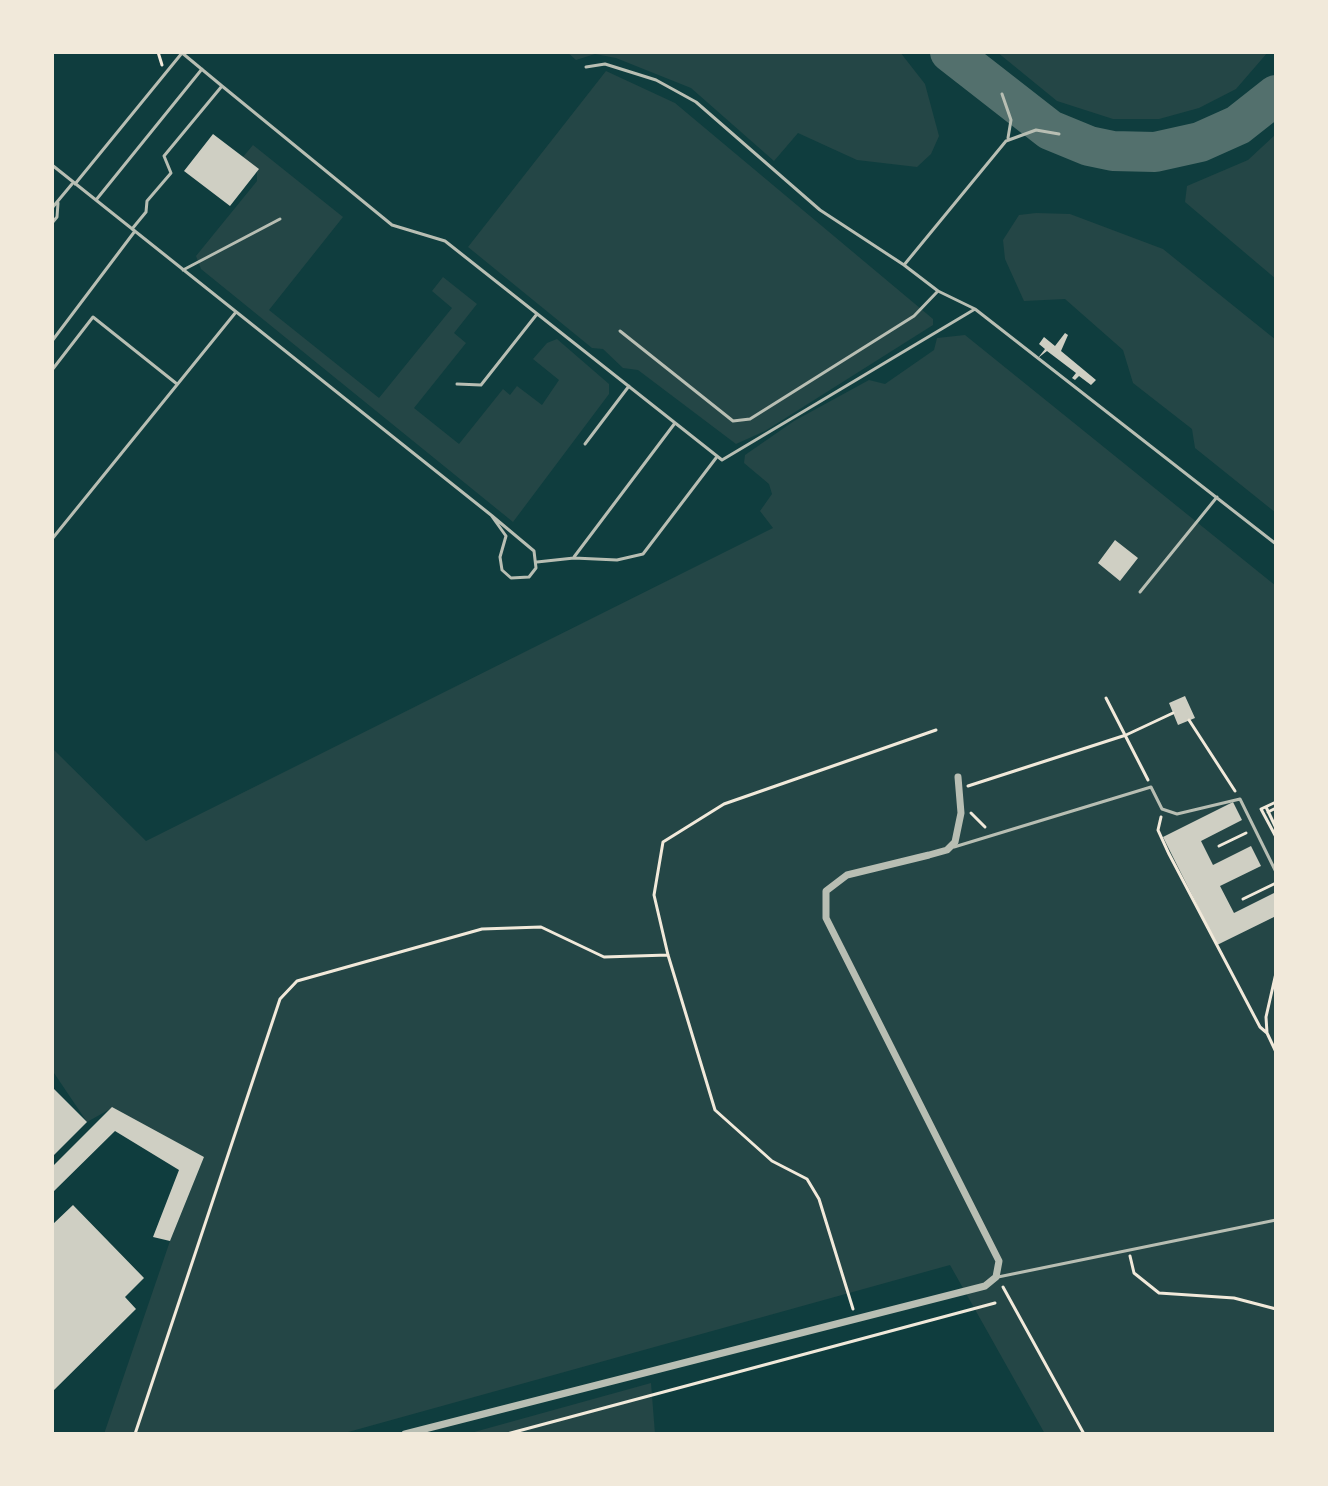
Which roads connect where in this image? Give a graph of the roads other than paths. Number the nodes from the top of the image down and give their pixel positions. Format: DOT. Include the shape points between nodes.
graph roads {
  1 [pos="182,52"];
  2 [pos="586,67"];
  3 [pos="202,69"];
  4 [pos="222,86"];
  5 [pos="1002,94"];
  6 [pos="1059,134"];
  7 [pos="1006,141"];
  8 [pos="52,165"];
  9 [pos="74,183"];
  10 [pos="96,200"];
  11 [pos="58,203"];
  12 [pos="52,208"];
  13 [pos="280,219"];
  14 [pos="52,223"];
  15 [pos="134,230"];
  16 [pos="904,265"];
  17 [pos="183,270"];
  18 [pos="938,291"];
  19 [pos="975,309"];
  20 [pos="236,312"];
  21 [pos="537,314"];
  22 [pos="620,331"];
  23 [pos="52,341"];
  24 [pos="52,370"];
  25 [pos="177,384"];
  26 [pos="457,384"];
  27 [pos="629,386"];
  28 [pos="675,423"];
  29 [pos="585,444"];
  30 [pos="717,456"];
  31 [pos="1217,497"];
  32 [pos="491,515"];
  33 [pos="532,538"];
  34 [pos="52,539"];
  35 [pos="528,544"];
  36 [pos="1276,544"];
  37 [pos="574,558"];
  38 [pos="537,562"];
  39 [pos="1140,592"];
  40 [pos="958,777"];
  41 [pos="947,850"];
  42 [pos="1276,872"];
  43 [pos="1276,1220"];
  44 [pos="996,1277"];
  45 [pos="405,1434"];
  1 -- 3 [label="lane"];
  1 -- 9 [label="lane"];
  2 -- 16 [label="lane" via="605,64 656,80 696,102 820,210"];
  3 -- 4 [label="lane"];
  3 -- 10 [label="lane"];
  4 -- 15 [label="lane" via="164,156 171,173 147,201"];
  4 -- 21 [label="lane" via="392,225 445,241"];
  5 -- 7 [label="lane" via="1011,120"];
  6 -- 7 [label="lane" via="1036,130"];
  7 -- 16 [label="lane"];
  8 -- 9 [label="lane"];
  9 -- 10 [label="lane"];
  9 -- 11 [label="lane"];
  10 -- 15 [label="lane"];
  11 -- 12 [label="lane"];
  11 -- 14 [label="lane"];
  13 -- 17 [label="lane"];
  15 -- 17 [label="lane"];
  15 -- 23 [label="lane"];
  16 -- 18 [label="lane"];
  17 -- 20 [label="lane"];
  18 -- 19 [label="lane"];
  18 -- 22 [label="lane" via="914,316 750,419 733,421 725,416"];
  19 -- 30 [label="lane" via="722,460"];
  19 -- 31 [label="lane"];
  20 -- 25 [label="lane"];
  20 -- 32 [label="lane"];
  21 -- 26 [label="lane" via="481,385"];
  21 -- 27 [label="lane"];
  24 -- 25 [label="lane" via="93,317"];
  25 -- 34 [label="lane"];
  27 -- 28 [label="lane"];
  27 -- 29 [label="lane"];
  28 -- 30 [label="lane"];
  28 -- 37 [label="lane"];
  30 -- 37 [label="lane" via="643,554 617,560"];
  31 -- 36 [label="lane"];
  31 -- 39 [label="lane"];
  32 -- 35 [label="lane"];
  32 -- 38 [label="lane" via="506,536 500,557 506,575 524,579"];
  33 -- 35 [label="lane"];
  35 -- 38 [label="lane"];
  37 -- 38 [label="lane"];
  40 -- 41 [label="street" via="966,789 960,829"];
  41 -- 42 [label="lane" via="1151,787 1162,809 1177,814 1240,799"];
  41 -- 44 [label="street" via="847,875 826,891 826,918 999,1261"];
  43 -- 44 [label="lane"];
  44 -- 45 [label="street" via="985,1286"];
}
